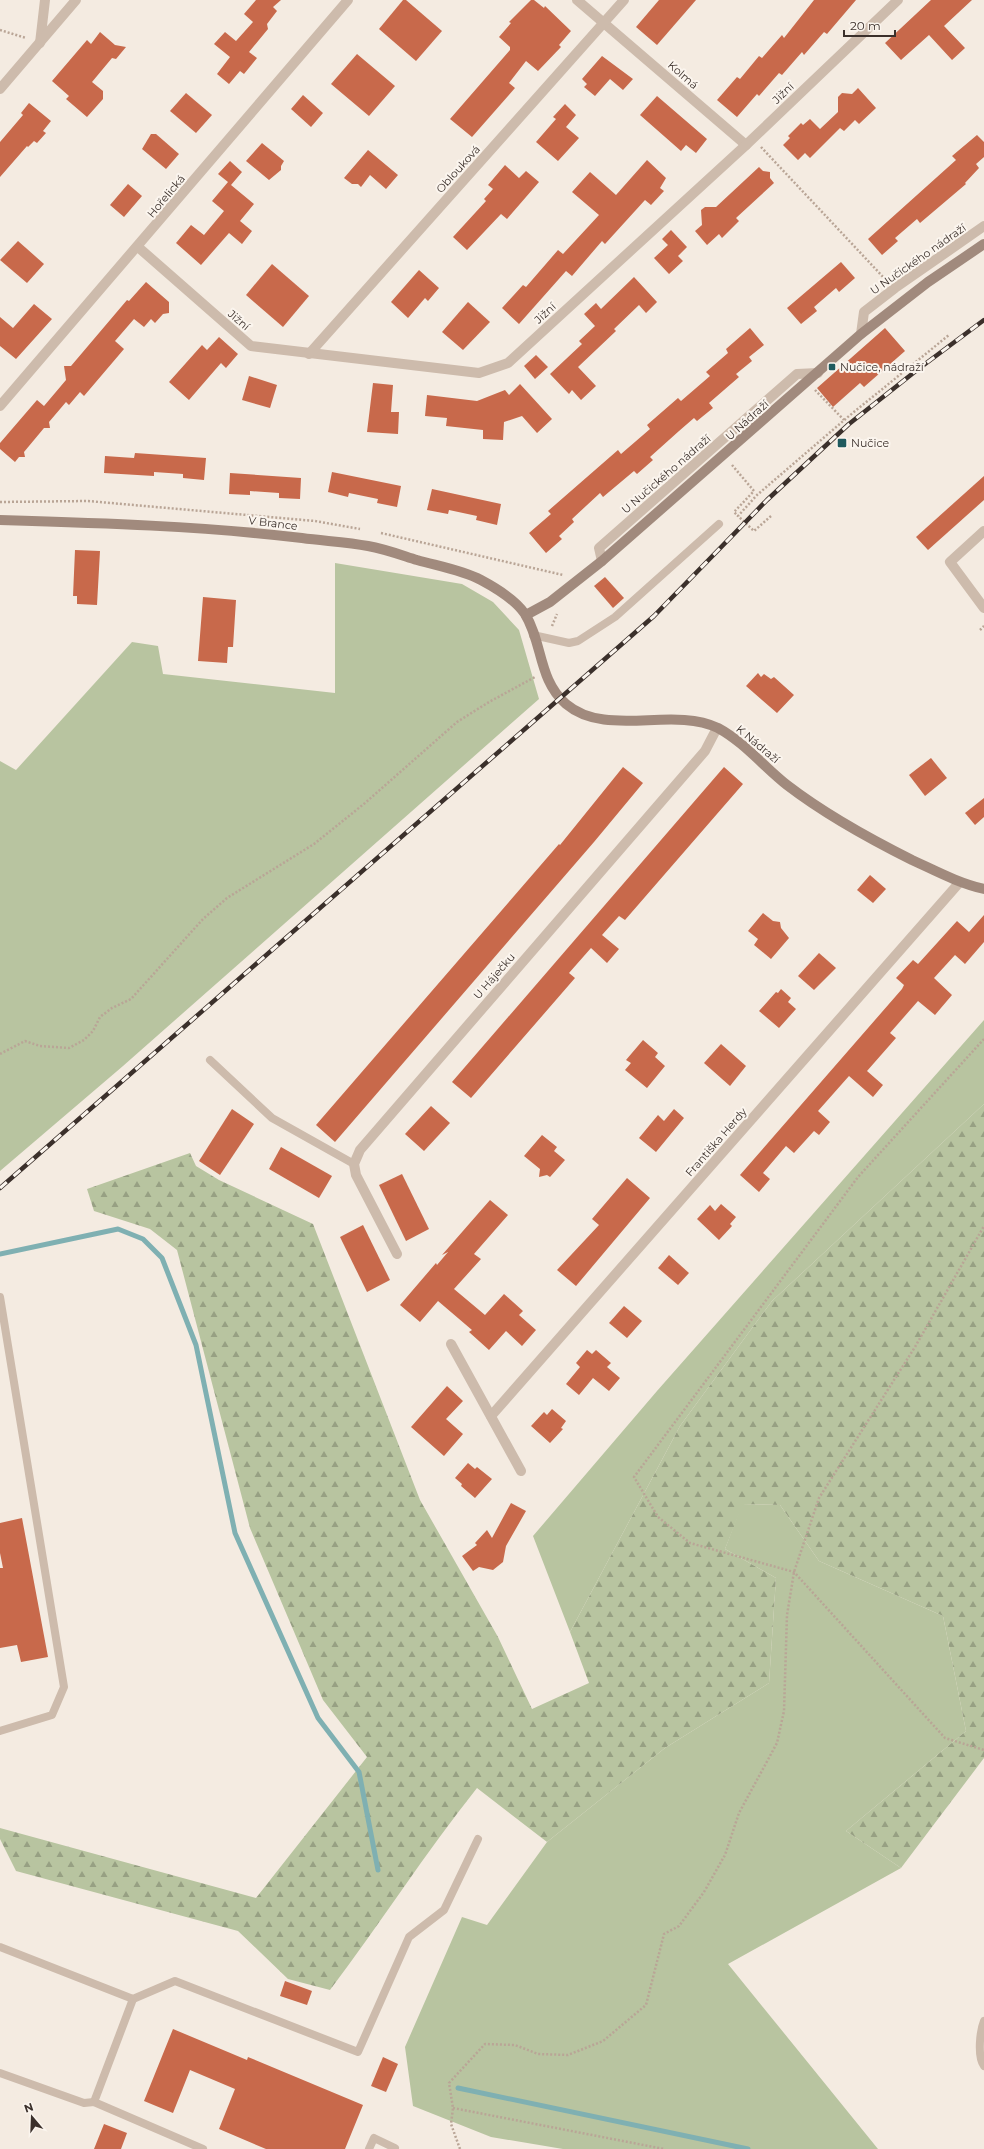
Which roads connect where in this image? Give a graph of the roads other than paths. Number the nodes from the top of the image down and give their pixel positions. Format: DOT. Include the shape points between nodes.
graph roads {
  1 [pos="45,0"];
  2 [pos="76,0"];
  3 [pos="348,0"];
  4 [pos="577,0"];
  5 [pos="624,0"];
  6 [pos="898,0"];
  7 [pos="605,23"];
  8 [pos="40,42"];
  9 [pos="0,89"];
  10 [pos="749,141"];
  11 [pos="984,226"];
  12 [pos="984,244"];
  13 [pos="138,247"];
  14 [pos="861,334"];
  15 [pos="309,354"];
  16 [pos="818,373"];
  17 [pos="0,406"];
  18 [pos="0,520"];
  19 [pos="719,524"];
  20 [pos="984,531"];
  21 [pos="602,561"];
  22 [pos="984,608"];
  23 [pos="526,615"];
  24 [pos="533,634"];
  25 [pos="717,728"];
  26 [pos="959,883"];
  27 [pos="984,889"];
  28 [pos="210,1060"];
  29 [pos="354,1164"];
  30 [pos="397,1254"];
  31 [pos="0,1297"];
  32 [pos="451,1344"];
  33 [pos="491,1416"];
  34 [pos="521,1470"];
  35 [pos="0,1731"];
  36 [pos="478,1839"];
  37 [pos="0,1947"];
  38 [pos="133,1999"];
  39 [pos="984,2020"];
  40 [pos="984,2066"];
  41 [pos="0,2073"];
  42 [pos="94,2102"];
  43 [pos="193,2147"];
  44 [pos="395,2148"];
  45 [pos="203,2149"];
  46 [pos="369,2149"];
  1 -- 8 [label="street"];
  2 -- 8 [label="street"];
  3 -- 13 [label="street, Hořelická"];
  4 -- 7 [label="street, Kolmá"];
  5 -- 7 [label="street, Oblouková"];
  6 -- 10 [label="street, Jižní"];
  7 -- 10 [label="street, Kolmá"];
  7 -- 15 [label="street, Oblouková"];
  8 -- 9 [label="street"];
  10 -- 15 [label="street, Jižní" via="508,363 479,373"];
  11 -- 14 [label="street, U Nučického nádraží" via="894,288 864,312"];
  12 -- 14 [label="main road, U Nádraží" via="928,282"];
  13 -- 15 [label="street, Jižní" via="250,346"];
  13 -- 17 [label="street, Hořelická"];
  14 -- 16 [label="main road, U Nádraží"];
  16 -- 21 [label="main road, U Nádraží"];
  16 -- 21 [label="street, U Nučického nádraží" via="797,374 599,548"];
  18 -- 23 [label="main road, V Brance" via="244,531 369,546 479,579 510,599"];
  19 -- 24 [label="lane" via="615,617 578,641 569,643"];
  20 -- 22 [label="street" via="950,562"];
  21 -- 23 [label="main road, U Nádraží" via="550,602"];
  23 -- 24 [label="main road, K Nádraží"];
  24 -- 25 [label="main road, K Nádraží" via="549,684 560,698 576,711 625,721 689,719"];
  25 -- 26 [label="main road, K Nádraží" via="822,810 876,842"];
  25 -- 29 [label="street, U Háječku" via="705,751 360,1150"];
  26 -- 27 [label="main road, K Nádraží"];
  26 -- 33 [label="street, Františka Herdy"];
  28 -- 29 [label="lane" via="272,1118"];
  29 -- 30 [label="street" via="356,1175"];
  31 -- 35 [label="lane" via="64,1687 52,1715"];
  32 -- 33 [label="street"];
  33 -- 34 [label="street"];
  36 -- 38 [label="lane" via="444,1910 409,1937 358,2052 175,1981"];
  37 -- 38 [label="lane"];
  38 -- 42 [label="lane"];
  39 -- 40 [label="lane" via="981,2027 981,2061"];
  41 -- 42 [label="lane" via="84,2103"];
  42 -- 43 [label="lane"];
  43 -- 45 [label="lane"];
  44 -- 46 [label="lane" via="374,2138"];
}
